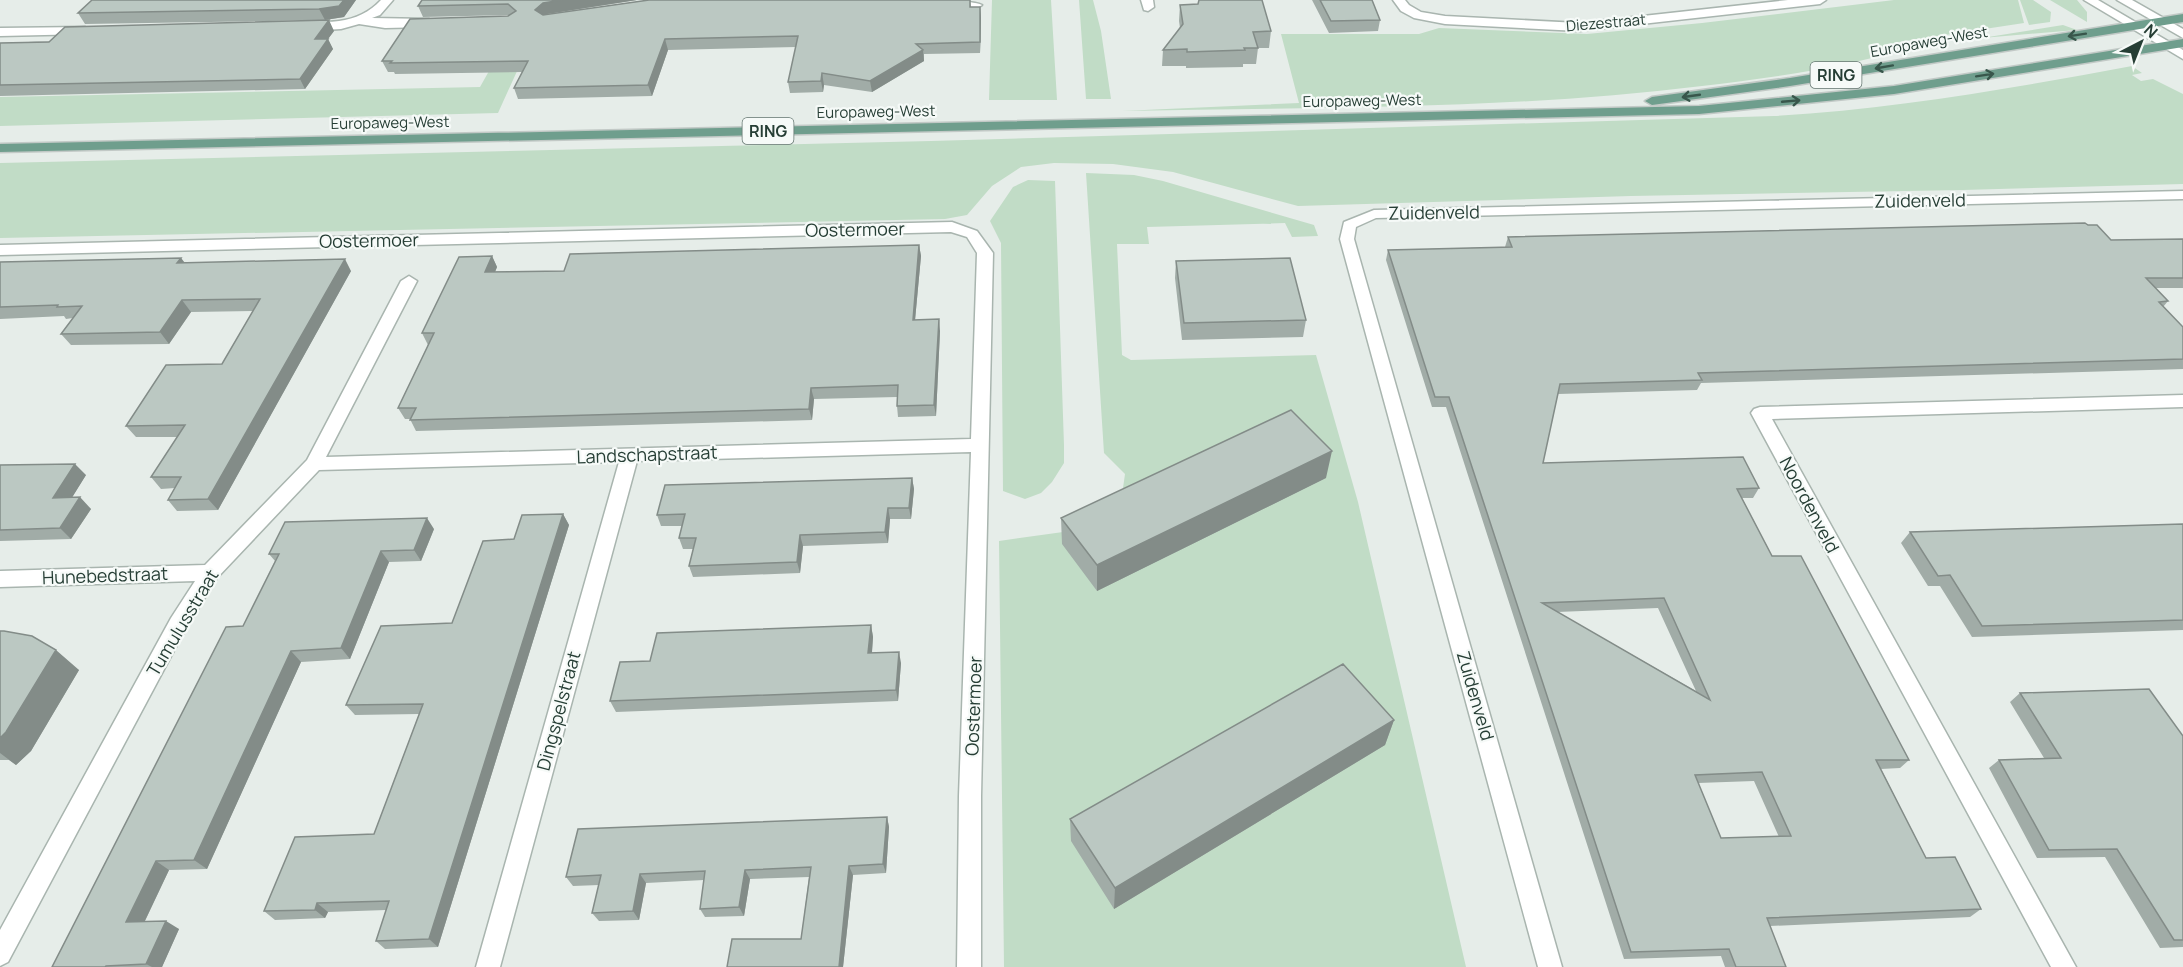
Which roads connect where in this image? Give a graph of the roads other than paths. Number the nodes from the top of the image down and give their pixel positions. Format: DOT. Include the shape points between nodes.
graph roads {
  1 [pos="387,0"];
  2 [pos="926,0"];
  3 [pos="1399,0"];
  4 [pos="1820,0"];
  5 [pos="2090,0"];
  6 [pos="2123,0"];
  7 [pos="976,5"];
  8 [pos="2183,18"];
  9 [pos="359,20"];
  10 [pos="2162,22"];
  11 [pos="443,23"];
  12 [pos="2134,26"];
  13 [pos="292,27"];
  14 [pos="96,31"];
  15 [pos="0,32"];
  16 [pos="2183,34"];
  17 [pos="2183,43"];
  18 [pos="2167,46"];
  19 [pos="2183,56"];
  20 [pos="1537,113"];
  21 [pos="0,148"];
  22 [pos="2183,195"];
  23 [pos="0,250"];
  24 [pos="409,281"];
  25 [pos="2183,401"];
  26 [pos="979,445"];
  27 [pos="630,455"];
  28 [pos="315,464"];
  29 [pos="210,573"];
  30 [pos="0,579"];
  31 [pos="0,954"];
  32 [pos="488,967"];
  33 [pos="969,967"];
  34 [pos="1550,967"];
  35 [pos="2064,967"];
  1 -- 9 [label="street" via="376,12"];
  2 -- 7 [label="street"];
  3 -- 4 [label="street, Diezestraat" via="1418,15 1445,20 1579,27"];
  5 -- 12 [label="street"];
  6 -- 10 [label="street"];
  8 -- 10 [label="main road, Europaweg-West / RING"];
  9 -- 11 [label="street" via="385,24"];
  9 -- 13 [label="street"];
  10 -- 12 [label="main road, Europaweg-West / RING"];
  10 -- 16 [label="street"];
  12 -- 18 [label="street"];
  12 -- 20 [label="main road, Europaweg-West / RING, one-way" via="1724,92"];
  14 -- 15 [label="street"];
  17 -- 18 [label="main road, Europaweg-West / RING"];
  18 -- 19 [label="street"];
  20 -- 18 [label="main road, Europaweg-West / RING, one-way" via="1699,110 1819,99"];
  20 -- 21 [label="main road, Europaweg-West / RING"];
  22 -- 34 [label="street, Zuidenveld" via="1374,214 1349,225 1347,240"];
  23 -- 26 [label="street, Oostermoer" via="952,227 972,234 985,253"];
  24 -- 28 [label="street, Tumulusstraat"];
  25 -- 35 [label="street, Noordenveld" via="1760,413"];
  26 -- 27 [label="street, Landschapstraat"];
  26 -- 33 [label="street, Oostermoer"];
  27 -- 28 [label="street, Landschapstraat"];
  27 -- 32 [label="street, Dingspelstraat"];
  28 -- 29 [label="street, Tumulusstraat"];
  29 -- 30 [label="street, Hunebedstraat"];
  29 -- 31 [label="street, Tumulusstraat" via="178,624"];
}
